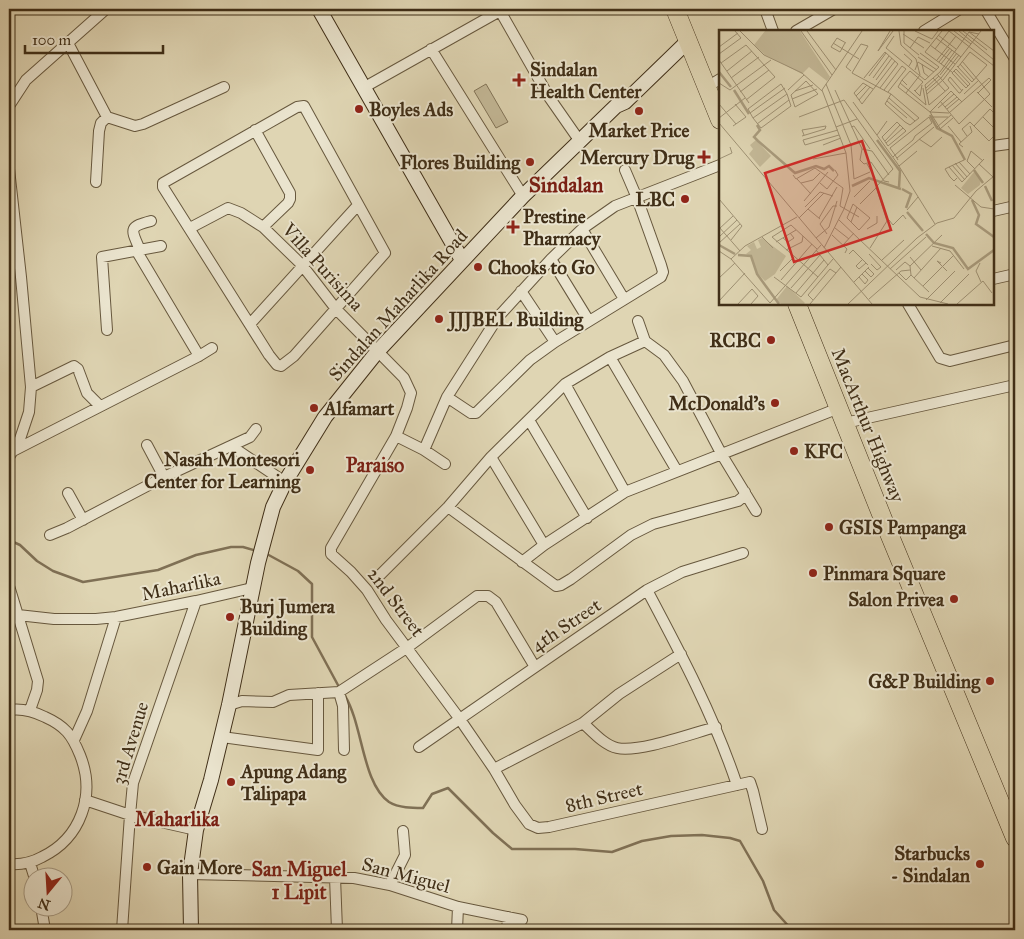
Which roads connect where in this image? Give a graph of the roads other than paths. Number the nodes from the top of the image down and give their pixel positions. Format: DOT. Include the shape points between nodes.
graph roads {
  1 [pos="106,9"];
  2 [pos="319,9"];
  3 [pos="675,9"];
  4 [pos="765,9"];
  5 [pos="834,9"];
  6 [pos="960,9"];
  7 [pos="985,9"];
  8 [pos="499,10"];
  9 [pos="773,30"];
  10 [pos="798,30"];
  11 [pos="926,30"];
  12 [pos="687,38"];
  13 [pos="68,43"];
  14 [pos="431,49"];
  15 [pos="1014,53"];
  16 [pos="714,83"];
  17 [pos="224,87"];
  18 [pos="363,88"];
  19 [pos="9,106"];
  20 [pos="719,114"];
  21 [pos="107,117"];
  22 [pos="255,130"];
  23 [pos="579,140"];
  24 [pos="1015,143"];
  25 [pos="994,146"];
  26 [pos="719,166"];
  27 [pos="9,169"];
  28 [pos="625,170"];
  29 [pos="96,182"];
  30 [pos="523,196"];
  31 [pos="638,198"];
  32 [pos="358,205"];
  33 [pos="1015,206"];
  34 [pos="994,211"];
  35 [pos="152,221"];
  36 [pos="263,227"];
  37 [pos="190,228"];
  38 [pos="582,229"];
  39 [pos="161,246"];
  40 [pos="138,250"];
  41 [pos="551,259"];
  42 [pos="462,260"];
  43 [pos="302,266"];
  44 [pos="1015,274"];
  45 [pos="994,279"];
  46 [pos="521,292"];
  47 [pos="624,299"];
  48 [pos="797,305"];
  49 [pos="909,305"];
  50 [pos="336,309"];
  51 [pos="638,321"];
  52 [pos="588,322"];
  53 [pos="250,324"];
  54 [pos="107,330"];
  55 [pos="645,341"];
  56 [pos="555,342"];
  57 [pos="1015,344"];
  58 [pos="212,348"];
  59 [pos="377,352"];
  60 [pos="199,356"];
  61 [pos="610,357"];
  62 [pos="564,384"];
  63 [pos="1015,385"];
  64 [pos="32,387"];
  65 [pos="446,397"];
  66 [pos="100,406"];
  67 [pos="842,415"];
  68 [pos="529,420"];
  69 [pos="256,429"];
  70 [pos="396,436"];
  71 [pos="148,445"];
  72 [pos="231,446"];
  73 [pos="424,450"];
  74 [pos="11,454"];
  75 [pos="722,455"];
  76 [pos="491,457"];
  77 [pos="446,464"];
  78 [pos="677,471"];
  79 [pos="164,476"];
  80 [pos="285,482"];
  81 [pos="625,492"];
  82 [pos="746,492"];
  83 [pos="68,493"];
  84 [pos="448,507"];
  85 [pos="756,511"];
  86 [pos="587,518"];
  87 [pos="83,520"];
  88 [pos="50,534"];
  89 [pos="544,545"];
  90 [pos="743,553"];
  91 [pos="522,562"];
  92 [pos="379,576"];
  93 [pos="9,586"];
  94 [pos="252,588"];
  95 [pos="647,590"];
  96 [pos="196,601"];
  97 [pos="18,615"];
  98 [pos="116,617"];
  99 [pos="408,647"];
  100 [pos="681,654"];
  101 [pos="535,668"];
  102 [pos="340,692"];
  103 [pos="318,693"];
  104 [pos="230,705"];
  105 [pos="9,710"];
  106 [pos="30,710"];
  107 [pos="459,718"];
  108 [pos="583,723"];
  109 [pos="716,727"];
  110 [pos="222,737"];
  111 [pos="74,740"];
  112 [pos="419,746"];
  113 [pos="344,750"];
  114 [pos="494,769"];
  115 [pos="736,785"];
  116 [pos="85,800"];
  117 [pos="130,815"];
  118 [pos="762,829"];
  119 [pos="196,830"];
  120 [pos="403,831"];
  121 [pos="1015,838"];
  122 [pos="30,863"];
  123 [pos="9,864"];
  124 [pos="31,866"];
  125 [pos="190,874"];
  126 [pos="335,877"];
  127 [pos="390,885"];
  128 [pos="458,907"];
  129 [pos="43,916"];
  130 [pos="508,917"];
  131 [pos="522,920"];
  132 [pos="45,930"];
  133 [pos="122,930"];
  134 [pos="191,930"];
  135 [pos="337,930"];
  136 [pos="457,930"];
  137 [pos="507,930"];
  1 -- 13 [label="street"];
  2 -- 18 [label="main road"];
  3 -- 12 [label="highway"];
  4 -- 9 [label="street"];
  5 -- 10 [label="street"];
  6 -- 11 [label="street"];
  7 -- 15 [label="street"];
  8 -- 14 [label="street"];
  8 -- 23 [label="street" via="549,97"];
  12 -- 16 [label="highway"];
  12 -- 23 [label="main road, Sindalan Maharlika Road" via="619,96 616,106"];
  13 -- 19 [label="street" via="26,80"];
  13 -- 21 [label="street"];
  14 -- 18 [label="street"];
  14 -- 30 [label="street"];
  16 -- 20 [label="highway"];
  17 -- 21 [label="street" via="143,124 134,126"];
  18 -- 42 [label="main road"];
  21 -- 29 [label="street" via="99,131"];
  22 -- 32 [label="street" via="297,106 304,106"];
  22 -- 36 [label="street" via="290,193 288,203"];
  22 -- 37 [label="street" via="163,183"];
  23 -- 30 [label="main road, Sindalan Maharlika Road"];
  24 -- 25 [label="street"];
  26 -- 31 [label="street"];
  27 -- 64 [label="street"];
  28 -- 31 [label="street"];
  30 -- 42 [label="main road, Sindalan Maharlika Road"];
  31 -- 38 [label="street" via="615,206"];
  31 -- 47 [label="street" via="663,272 661,277"];
  32 -- 43 [label="street"];
  32 -- 50 [label="street" via="385,253"];
  33 -- 34 [label="street"];
  35 -- 40 [label="street" via="134,228"];
  36 -- 37 [label="street, Villa Purisima" via="228,208"];
  36 -- 43 [label="street, Villa Purisima"];
  37 -- 53 [label="street"];
  38 -- 41 [label="street"];
  38 -- 47 [label="street"];
  39 -- 40 [label="street"];
  40 -- 54 [label="street" via="102,257"];
  40 -- 60 [label="street"];
  41 -- 46 [label="street"];
  41 -- 52 [label="street"];
  42 -- 59 [label="main road, Sindalan Maharlika Road"];
  43 -- 50 [label="street, Villa Purisima"];
  43 -- 53 [label="street"];
  44 -- 45 [label="street"];
  46 -- 56 [label="street"];
  46 -- 65 [label="street" via="498,317"];
  47 -- 52 [label="street"];
  48 -- 67 [label="highway, MacArthur Highway"];
  49 -- 57 [label="street" via="940,358 950,361"];
  50 -- 53 [label="street" via="281,366 270,356"];
  50 -- 59 [label="street, Villa Purisima"];
  51 -- 55 [label="street"];
  52 -- 56 [label="street"];
  55 -- 61 [label="street"];
  55 -- 75 [label="street" via="664,354"];
  56 -- 65 [label="street" via="530,360 476,413"];
  58 -- 60 [label="street"];
  59 -- 70 [label="street, 2nd Street" via="404,378 411,393"];
  59 -- 80 [label="main road, Sindalan Maharlika Road" via="325,418"];
  60 -- 66 [label="street"];
  61 -- 62 [label="street"];
  61 -- 78 [label="street"];
  62 -- 68 [label="street"];
  62 -- 81 [label="street"];
  63 -- 67 [label="street"];
  64 -- 66 [label="street" via="74,366 87,393"];
  64 -- 74 [label="street" via="29,412"];
  65 -- 73 [label="street"];
  66 -- 74 [label="street"];
  67 -- 75 [label="street"];
  67 -- 121 [label="highway, MacArthur Highway"];
  68 -- 76 [label="street"];
  68 -- 86 [label="street"];
  69 -- 72 [label="street" via="250,437"];
  70 -- 73 [label="street"];
  70 -- 99 [label="street, 2nd Street" via="331,548 331,554 367,590"];
  71 -- 79 [label="street"];
  72 -- 79 [label="street"];
  72 -- 80 [label="street"];
  73 -- 77 [label="street"];
  75 -- 78 [label="street"];
  75 -- 82 [label="street"];
  76 -- 84 [label="street"];
  76 -- 89 [label="street"];
  78 -- 81 [label="street"];
  79 -- 87 [label="street"];
  80 -- 94 [label="main road, Sindalan Maharlika Road" via="273,507"];
  81 -- 86 [label="street"];
  82 -- 85 [label="street"];
  82 -- 91 [label="street" via="738,501 653,524 631,535 561,585 552,583"];
  83 -- 87 [label="street"];
  84 -- 91 [label="street"];
  84 -- 92 [label="street"];
  86 -- 89 [label="street"];
  87 -- 88 [label="street"];
  89 -- 91 [label="street"];
  90 -- 95 [label="street, 4th Street" via="682,572"];
  93 -- 97 [label="street"];
  94 -- 96 [label="street, Maharlika"];
  94 -- 104 [label="main road, Sindalan Maharlika Road"];
  95 -- 100 [label="street"];
  95 -- 101 [label="street, 4th Street"];
  96 -- 98 [label="street, Maharlika"];
  96 -- 117 [label="street, 3rd Avenue" via="134,783"];
  97 -- 98 [label="street, Maharlika" via="79,619"];
  97 -- 106 [label="street" via="38,681"];
  98 -- 111 [label="street" via="87,711"];
  99 -- 101 [label="street" via="477,596 488,596 503,612"];
  99 -- 102 [label="street"];
  99 -- 107 [label="street, 2nd Street"];
  100 -- 108 [label="street" via="619,694"];
  100 -- 109 [label="street"];
  101 -- 107 [label="street, 4th Street"];
  102 -- 103 [label="street"];
  102 -- 113 [label="street"];
  103 -- 104 [label="street" via="289,695 273,702"];
  103 -- 110 [label="street" via="318,750"];
  104 -- 110 [label="main road, Sindalan Maharlika Road"];
  105 -- 106 [label="street"];
  106 -- 111 [label="street" via="51,719 68,731"];
  107 -- 112 [label="street, 4th Street"];
  107 -- 114 [label="street, 2nd Street"];
  108 -- 109 [label="street" via="618,748 650,745"];
  108 -- 114 [label="street"];
  109 -- 115 [label="street"];
  110 -- 119 [label="main road, Sindalan Maharlika Road"];
  111 -- 116 [label="street" via="88,783"];
  114 -- 115 [label="street, 8th Street" via="515,805 530,824 538,828"];
  115 -- 118 [label="street, 8th Street" via="750,782"];
  116 -- 117 [label="street"];
  116 -- 122 [label="street" via="80,820 69,836 54,852"];
  117 -- 119 [label="street"];
  117 -- 133 [label="street, 3rd Avenue"];
  119 -- 125 [label="main road, Sindalan Maharlika Road"];
  120 -- 127 [label="street" via="405,855"];
  122 -- 123 [label="street"];
  122 -- 124 [label="street"];
  125 -- 126 [label="street, San Miguel"];
  125 -- 134 [label="main road, Sindalan Maharlika Road"];
  126 -- 127 [label="street, San Miguel"];
  126 -- 135 [label="street"];
  127 -- 128 [label="street, San Miguel"];
  128 -- 130 [label="street, San Miguel"];
  128 -- 136 [label="street"];
  129 -- 132 [label="street"];
  130 -- 131 [label="street, San Miguel"];
  130 -- 137 [label="street"];
}
